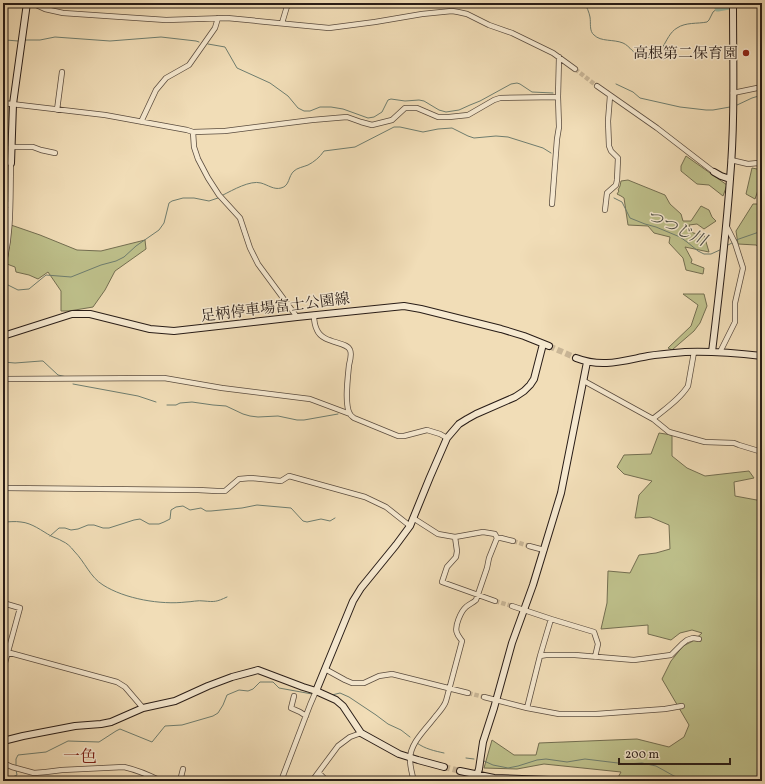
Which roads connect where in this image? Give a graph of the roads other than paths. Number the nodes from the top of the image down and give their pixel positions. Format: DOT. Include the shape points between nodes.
graph roads {
  1 [pos="27,3"];
  2 [pos="32,3"];
  3 [pos="288,3"];
  4 [pos="733,3"];
  5 [pos="218,18"];
  6 [pos="282,23"];
  7 [pos="559,57"];
  8 [pos="575,70"];
  9 [pos="62,72"];
  10 [pos="597,86"];
  11 [pos="762,87"];
  12 [pos="733,93"];
  13 [pos="558,96"];
  14 [pos="610,96"];
  15 [pos="3,103"];
  16 [pos="13,104"];
  17 [pos="57,110"];
  18 [pos="141,122"];
  19 [pos="193,132"];
  20 [pos="11,147"];
  21 [pos="55,153"];
  22 [pos="731,160"];
  23 [pos="11,163"];
  24 [pos="762,164"];
  25 [pos="714,172"];
  26 [pos="730,180"];
  27 [pos="3,204"];
  28 [pos="552,204"];
  29 [pos="10,205"];
  30 [pos="605,210"];
  31 [pos="726,226"];
  32 [pos="5,252"];
  33 [pos="3,266"];
  34 [pos="314,316"];
  35 [pos="297,317"];
  36 [pos="3,336"];
  37 [pos="694,352"];
  38 [pos="712,352"];
  39 [pos="720,352"];
  40 [pos="762,356"];
  41 [pos="576,358"];
  42 [pos="587,362"];
  43 [pos="3,379"];
  44 [pos="584,381"];
  45 [pos="350,414"];
  46 [pos="653,419"];
  47 [pos="447,438"];
  48 [pos="762,452"];
  49 [pos="3,488"];
  50 [pos="413,518"];
  51 [pos="410,526"];
  52 [pos="454,538"];
  53 [pos="497,538"];
  54 [pos="513,541"];
  55 [pos="529,546"];
  56 [pos="544,550"];
  57 [pos="478,595"];
  58 [pos="495,601"];
  59 [pos="3,603"];
  60 [pos="512,606"];
  61 [pos="525,610"];
  62 [pos="551,619"];
  63 [pos="699,638"];
  64 [pos="5,651"];
  65 [pos="540,656"];
  66 [pos="595,657"];
  67 [pos="325,669"];
  68 [pos="3,670"];
  69 [pos="449,688"];
  70 [pos="316,691"];
  71 [pos="468,693"];
  72 [pos="294,696"];
  73 [pos="484,697"];
  74 [pos="496,700"];
  75 [pos="682,706"];
  76 [pos="143,708"];
  77 [pos="527,708"];
  78 [pos="306,716"];
  79 [pos="361,733"];
  80 [pos="3,741"];
  81 [pos="410,758"];
  82 [pos="3,764"];
  83 [pos="444,766"];
  84 [pos="183,769"];
  85 [pos="460,771"];
  86 [pos="318,773"];
  87 [pos="476,778"];
  88 [pos="282,780"];
  89 [pos="161,781"];
  90 [pos="180,781"];
  91 [pos="290,781"];
  92 [pos="312,781"];
  93 [pos="327,781"];
  94 [pos="414,781"];
  95 [pos="563,781"];
  96 [pos="578,781"];
  1 -- 16 [label="street"];
  2 -- 5 [label="street" via="45,9 63,12 166,20"];
  3 -- 6 [label="street"];
  4 -- 12 [label="street"];
  5 -- 6 [label="street"];
  5 -- 18 [label="street" via="215,28 189,65 166,78 156,90"];
  6 -- 7 [label="street" via="329,28 452,11 467,14"];
  7 -- 8 [label="street"];
  7 -- 13 [label="street"];
  9 -- 17 [label="street"];
  10 -- 14 [label="street"];
  11 -- 12 [label="street"];
  12 -- 22 [label="street"];
  13 -- 19 [label="street" via="500,98 468,114 449,117 438,117 416,108 405,108 392,120 372,124 347,117 225,131"];
  13 -- 28 [label="street" via="560,127"];
  14 -- 25 [label="street"];
  14 -- 30 [label="street" via="609,146 618,158 616,185 607,193"];
  15 -- 16 [label="street"];
  16 -- 17 [label="street"];
  16 -- 20 [label="street"];
  17 -- 18 [label="street"];
  18 -- 19 [label="street"];
  19 -- 35 [label="street" via="198,159 219,195 240,218 258,264"];
  20 -- 21 [label="street" via="33,147"];
  20 -- 23 [label="street"];
  22 -- 24 [label="street"];
  22 -- 26 [label="street"];
  23 -- 29 [label="street"];
  25 -- 26 [label="street"];
  26 -- 31 [label="street"];
  27 -- 29 [label="street"];
  29 -- 32 [label="street"];
  31 -- 38 [label="street"];
  31 -- 39 [label="street" via="743,268 735,303 735,322"];
  32 -- 33 [label="street"];
  34 -- 35 [label="street, 足柄停車場富士公園線"];
  34 -- 45 [label="street" via="318,332 322,336 348,346 350,350 347,405"];
  34 -- 47 [label="street, 足柄停車場富士公園線" via="404,306 500,329 546,345 534,378 524,391 467,419"];
  35 -- 36 [label="street, 足柄停車場富士公園線" via="174,331 150,329 100,316 80,314 63,316"];
  37 -- 38 [label="street"];
  37 -- 42 [label="street" via="607,364"];
  37 -- 46 [label="street" via="687,388"];
  38 -- 39 [label="street"];
  39 -- 40 [label="street"];
  41 -- 42 [label="street"];
  42 -- 44 [label="street"];
  43 -- 45 [label="street" via="164,378 310,399"];
  44 -- 46 [label="street"];
  44 -- 56 [label="street" via="563,483"];
  45 -- 47 [label="street" via="398,436 427,430"];
  46 -- 48 [label="street" via="670,432 705,442 734,443"];
  47 -- 50 [label="street"];
  49 -- 51 [label="street" via="225,491 239,479 281,481 289,476 365,497 386,507"];
  50 -- 51 [label="street"];
  50 -- 52 [label="street" via="438,534"];
  51 -- 67 [label="street" via="353,601"];
  52 -- 53 [label="street" via="483,532 495,534"];
  52 -- 57 [label="street" via="456,557 447,567 442,582"];
  53 -- 54 [label="street"];
  53 -- 57 [label="street"];
  55 -- 56 [label="street"];
  56 -- 61 [label="street"];
  57 -- 58 [label="street"];
  57 -- 69 [label="street" via="475,602 462,612 456,628 457,635 462,641"];
  59 -- 64 [label="street" via="20,608"];
  60 -- 61 [label="street"];
  61 -- 62 [label="street"];
  61 -- 74 [label="street" via="512,643"];
  62 -- 65 [label="street"];
  62 -- 66 [label="street" via="594,632 598,644"];
  63 -- 66 [label="street" via="687,640 671,655 634,660"];
  64 -- 68 [label="street"];
  64 -- 76 [label="street" via="117,682 125,686"];
  65 -- 66 [label="street" via="546,654"];
  65 -- 77 [label="street"];
  67 -- 69 [label="street" via="352,683 364,683 392,674"];
  67 -- 70 [label="street"];
  69 -- 71 [label="street"];
  69 -- 81 [label="street" via="445,705 415,743"];
  70 -- 76 [label="street" via="258,670 232,677 175,701"];
  70 -- 78 [label="street"];
  70 -- 79 [label="street" via="343,706"];
  72 -- 78 [label="street" via="291,708"];
  73 -- 74 [label="street"];
  74 -- 77 [label="street"];
  74 -- 87 [label="street" via="483,742"];
  75 -- 77 [label="street" via="665,710 596,714 559,714"];
  76 -- 80 [label="street" via="112,722 75,726"];
  78 -- 88 [label="street"];
  79 -- 81 [label="street"];
  79 -- 86 [label="street" via="338,746"];
  81 -- 83 [label="street"];
  81 -- 94 [label="street"];
  82 -- 89 [label="street" via="34,772 124,767 151,775"];
  84 -- 90 [label="street"];
  85 -- 87 [label="street"];
  86 -- 92 [label="street"];
  86 -- 93 [label="street"];
  87 -- 95 [label="street"];
  88 -- 91 [label="street"];
  95 -- 96 [label="street"];
}
